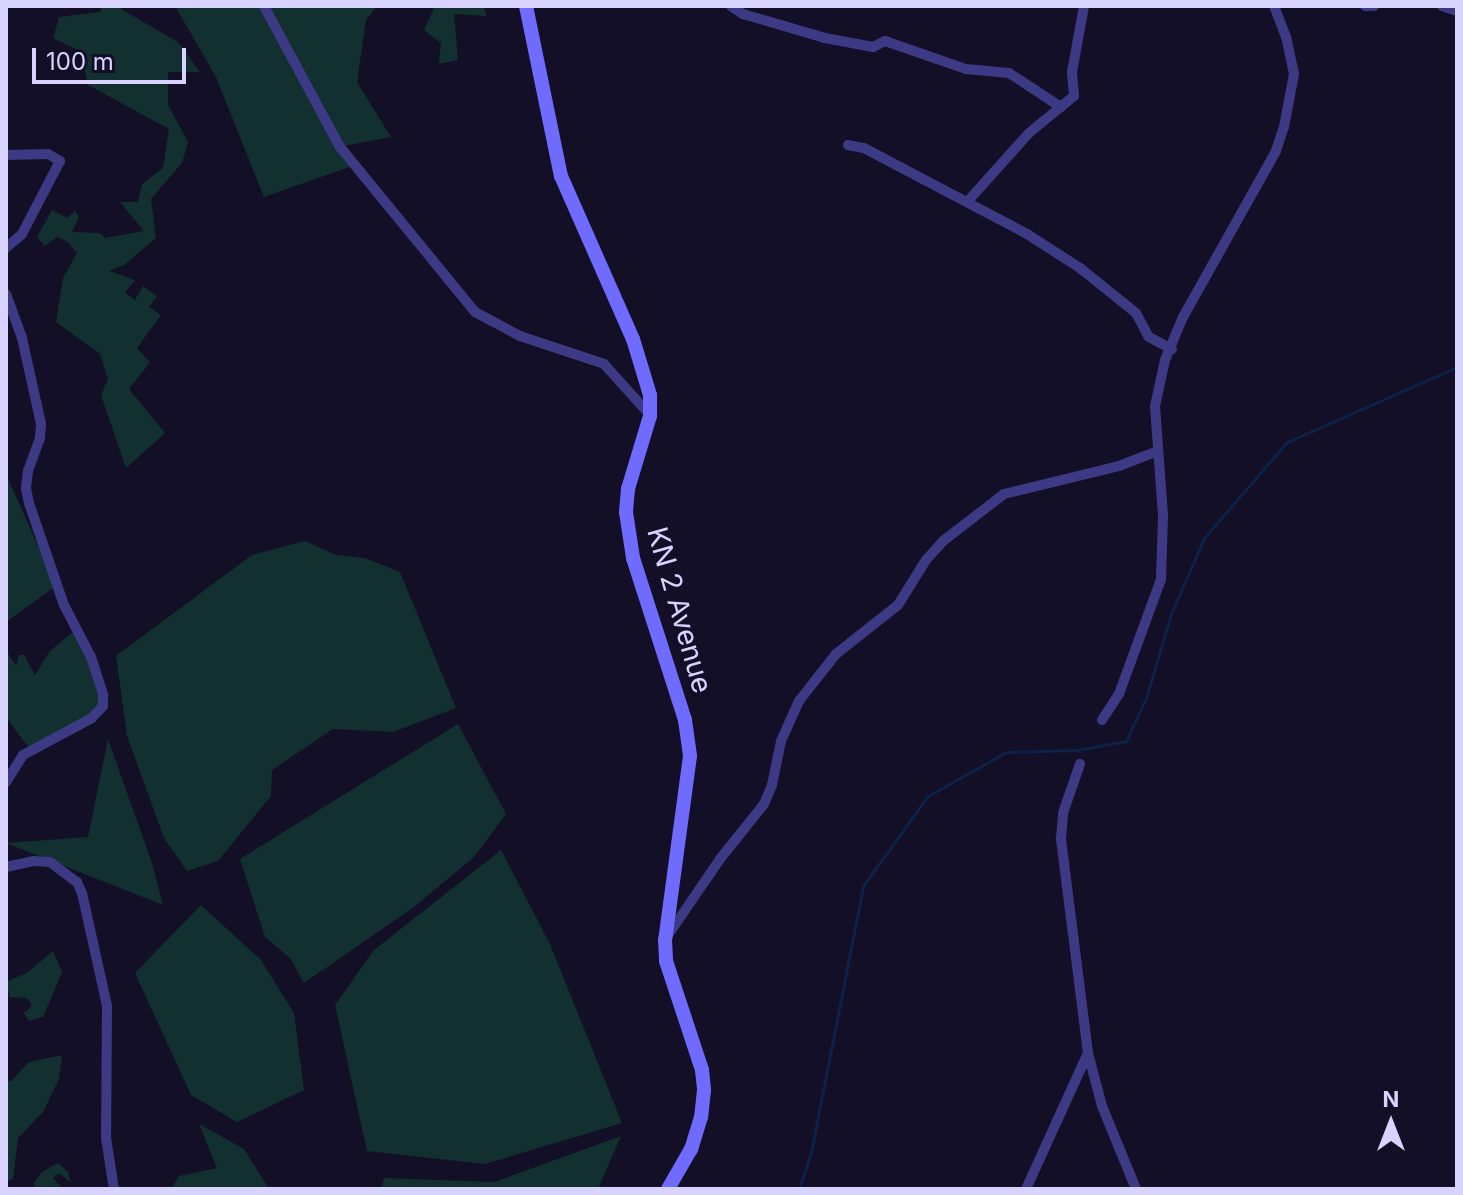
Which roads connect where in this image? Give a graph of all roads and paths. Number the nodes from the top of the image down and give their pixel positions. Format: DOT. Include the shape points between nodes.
graph roads {
  1 [pos="264,6"];
  2 [pos="526,6"];
  3 [pos="731,6"];
  4 [pos="1084,6"];
  5 [pos="1274,6"];
  6 [pos="1365,6"];
  7 [pos="1374,6"];
  8 [pos="1442,6"];
  9 [pos="1457,11"];
  10 [pos="1061,107"];
  11 [pos="848,145"];
  12 [pos="6,155"];
  13 [pos="968,201"];
  14 [pos="6,248"];
  15 [pos="6,294"];
  16 [pos="1172,349"];
  17 [pos="650,416"];
  18 [pos="1156,452"];
  19 [pos="1102,720"];
  20 [pos="1080,764"];
  21 [pos="6,782"];
  22 [pos="6,867"];
  23 [pos="665,940"];
  24 [pos="1088,1053"];
  25 [pos="114,1189"];
  26 [pos="668,1189"];
  27 [pos="1026,1189"];
  28 [pos="1136,1189"];
  1 -- 17 [label="street" via="340,147 475,312 520,336 604,364"];
  2 -- 17 [label="main road, KN 2 Avenue" via="554,154 633,339 647,380"];
  3 -- 10 [label="street" via="825,38 873,47 885,41 966,69 1009,73"];
  4 -- 10 [label="street" via="1072,72 1076,92"];
  5 -- 16 [label="street" via="1294,74 1284,127 1276,151 1183,317"];
  6 -- 7 [label="street"];
  8 -- 9 [label="street"];
  10 -- 13 [label="street" via="1029,133"];
  11 -- 13 [label="street" via="864,148"];
  12 -- 14 [label="street" via="48,154 60,161 22,234"];
  13 -- 16 [label="street" via="1080,268 1136,313 1149,337"];
  15 -- 21 [label="street" via="22,338 41,424 28,471 29,503 64,605 91,657 103,695 103,706 92,718 23,755"];
  16 -- 18 [label="street" via="1155,406"];
  17 -- 23 [label="main road, KN 2 Avenue" via="626,512 633,558 685,720 690,756"];
  18 -- 19 [label="street" via="1163,515 1161,579 1133,660"];
  18 -- 23 [label="street" via="1004,494 943,541 898,605 836,654 799,701 781,741 764,804"];
  20 -- 24 [label="street" via="1063,813 1061,838"];
  22 -- 25 [label="street" via="50,862 77,882 82,893 107,1006 106,1138"];
  23 -- 26 [label="main road, KN 2 Avenue" via="666,961 704,1090 691,1149"];
  24 -- 27 [label="street"];
  24 -- 28 [label="street" via="1102,1106"];
}
